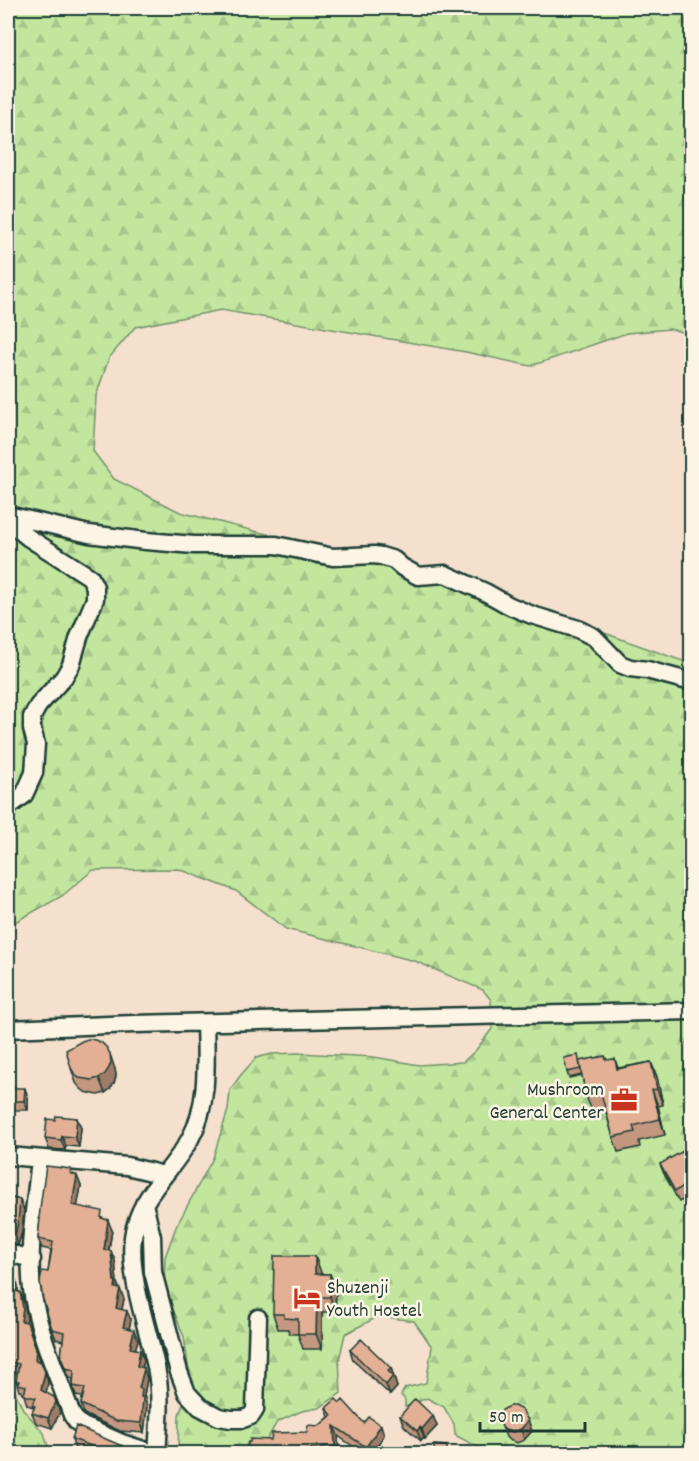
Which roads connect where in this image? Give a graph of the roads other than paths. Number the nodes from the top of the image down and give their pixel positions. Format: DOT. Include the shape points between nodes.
graph roads {
  1 [pos="8,515"];
  2 [pos="8,521"];
  3 [pos="692,682"];
  4 [pos="8,807"];
  5 [pos="692,1011"];
  6 [pos="206,1023"];
  7 [pos="8,1029"];
  8 [pos="8,1156"];
  9 [pos="40,1159"];
  10 [pos="164,1175"];
  11 [pos="144,1204"];
  12 [pos="8,1253"];
  13 [pos="32,1259"];
  14 [pos="258,1318"];
  15 [pos="156,1454"];
  1 -- 3 [label="street" via="89,534 146,541 276,545 333,557 388,558 418,576 445,574 510,606 578,629 594,637 620,664"];
  2 -- 4 [label="street" via="90,577 95,587 95,599 71,665 32,717 36,744 34,773 24,795"];
  5 -- 6 [label="street"];
  6 -- 7 [label="street"];
  6 -- 10 [label="street" via="206,1063 198,1121 190,1140"];
  8 -- 9 [label="street"];
  9 -- 10 [label="street" via="127,1166"];
  9 -- 13 [label="street"];
  10 -- 11 [label="street"];
  11 -- 14 [label="street" via="152,1238 153,1272 179,1372 187,1393 209,1413 243,1419 255,1410"];
  11 -- 15 [label="street" via="133,1239 133,1271 160,1389"];
  12 -- 13 [label="street"];
  13 -- 15 [label="street" via="38,1317 77,1422"];
}
